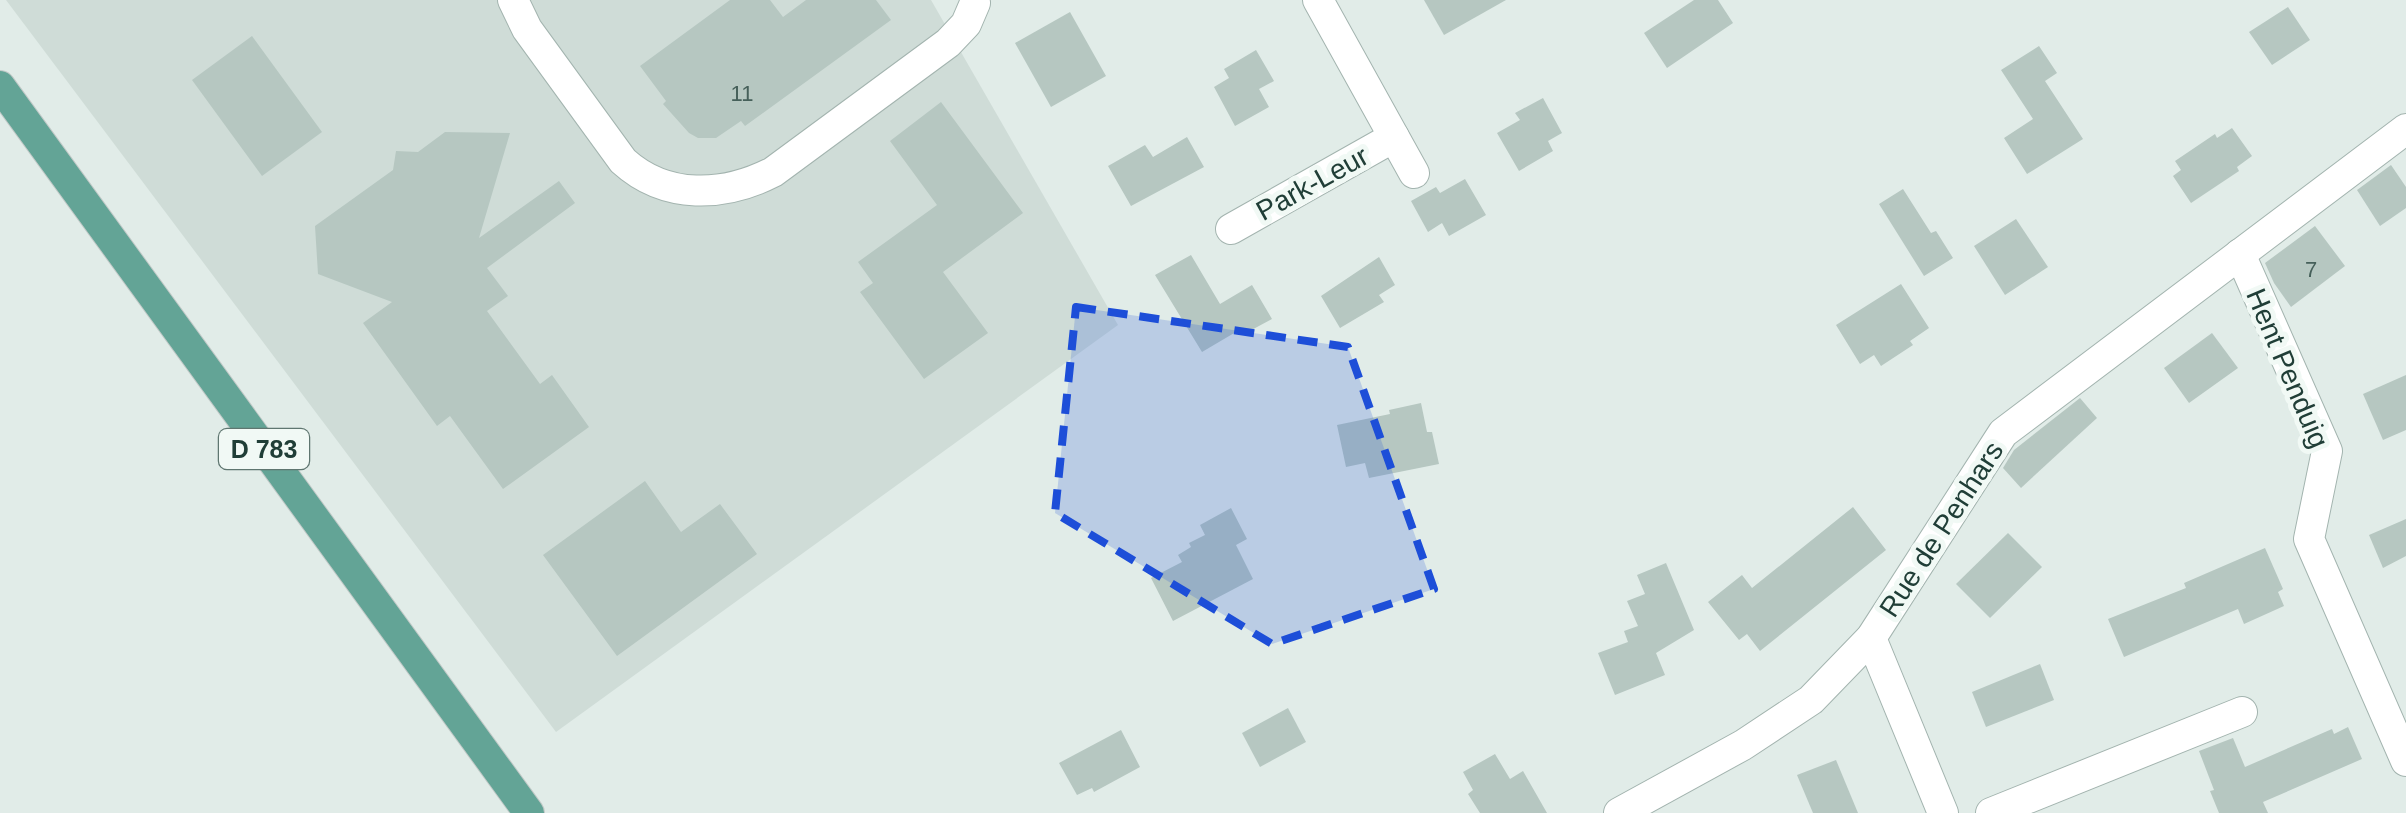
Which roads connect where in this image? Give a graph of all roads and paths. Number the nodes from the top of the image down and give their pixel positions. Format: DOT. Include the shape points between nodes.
graph roads {
  1 [pos="513,0"];
  2 [pos="1318,0"];
  3 [pos="979,1"];
  4 [pos="0,86"];
  5 [pos="2406,129"];
  6 [pos="1394,138"];
  7 [pos="1414,173"];
  8 [pos="1231,229"];
  9 [pos="2240,254"];
  10 [pos="1871,638"];
  11 [pos="2242,712"];
  12 [pos="2406,761"];
  13 [pos="529,813"];
  14 [pos="1620,813"];
  15 [pos="1942,813"];
  16 [pos="1992,813"];
  1 -- 3 [label="street" via="624,161 639,175 694,192 746,186 773,172 948,43"];
  2 -- 6 [label="street, Park-Leur"];
  4 -- 13 [label="main road, D 783"];
  5 -- 9 [label="street, Rue de Penhars"];
  6 -- 7 [label="street, Park-Leur"];
  6 -- 8 [label="street, Park-Leur"];
  9 -- 10 [label="street, Rue de Penhars" via="2003,433"];
  9 -- 12 [label="street, Hent Penduig" via="2327,451 2309,539"];
  10 -- 14 [label="street, Rue de Penhars" via="1811,700"];
  10 -- 15 [label="street"];
  11 -- 16 [label="street"];
}
